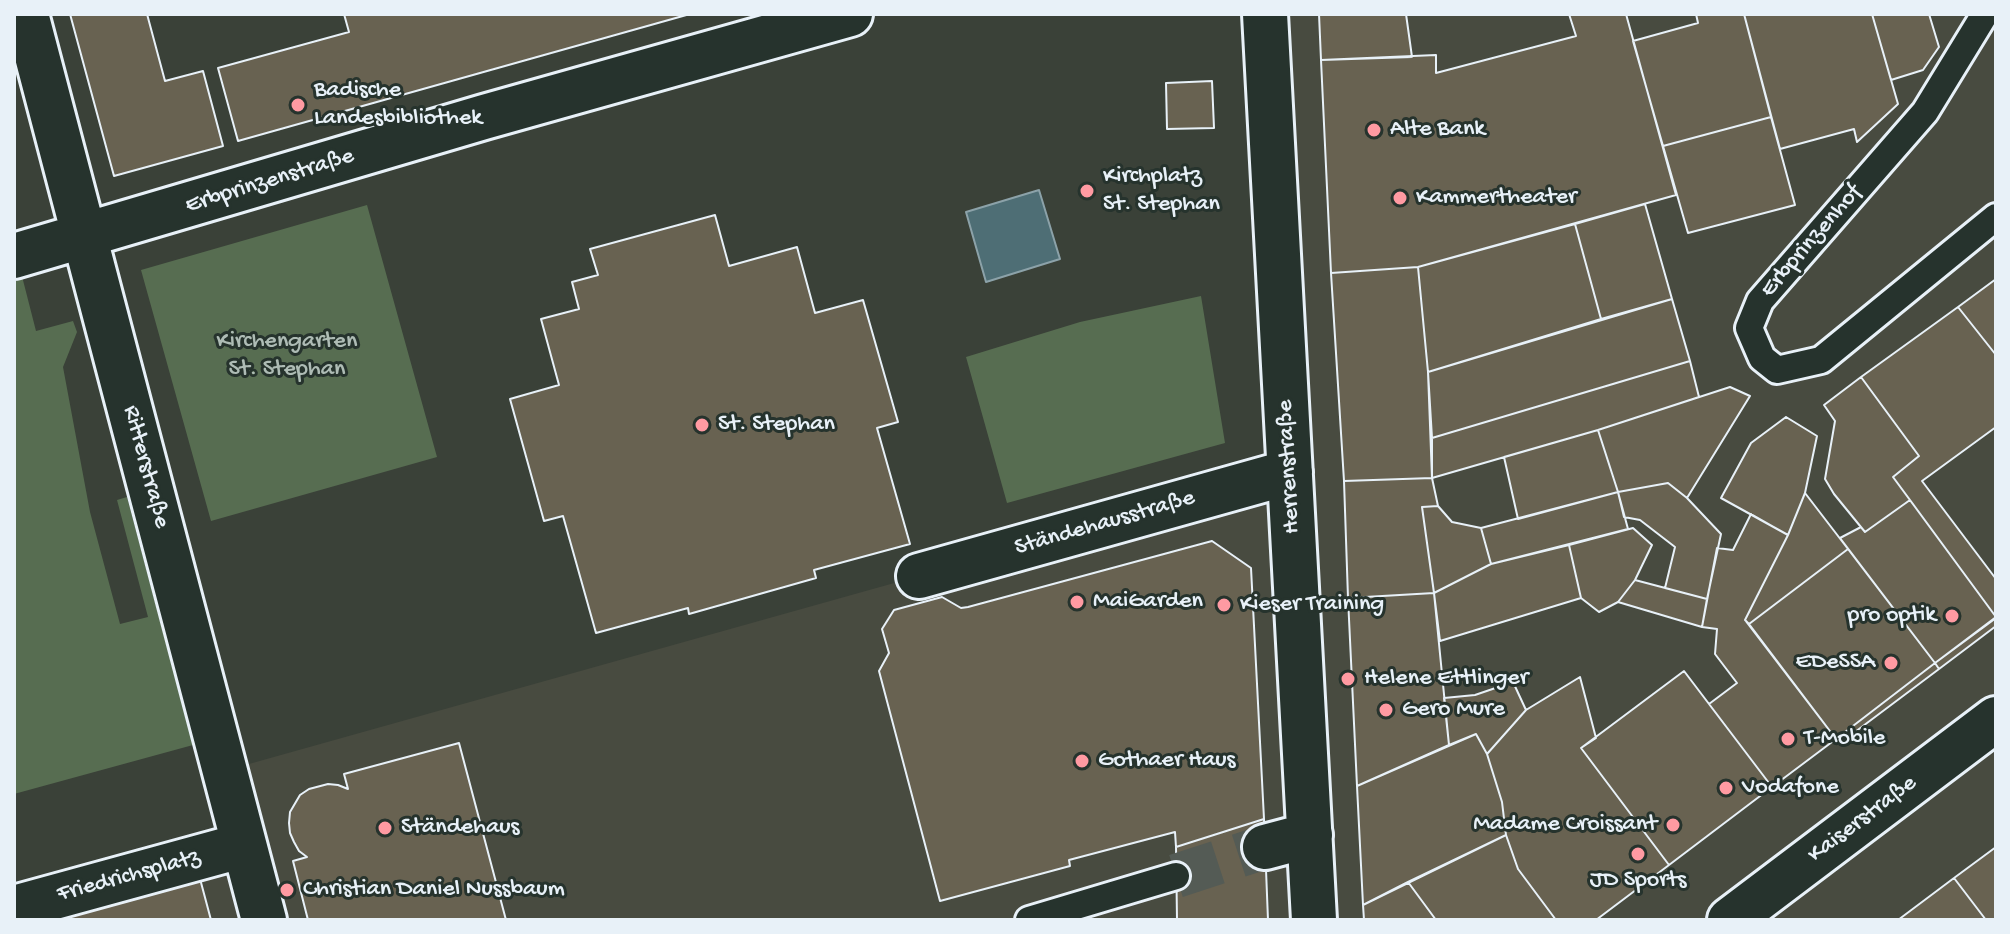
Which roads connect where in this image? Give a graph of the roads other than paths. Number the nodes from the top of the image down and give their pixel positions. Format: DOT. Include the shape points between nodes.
graph roads {
  1 [pos="26,14"];
  2 [pos="850,14"];
  3 [pos="1265,14"];
  4 [pos="1985,14"];
  5 [pos="1996,217"];
  6 [pos="84,237"];
  7 [pos="14,256"];
  8 [pos="1290,472"];
  9 [pos="919,576"];
  10 [pos="1996,719"];
  11 [pos="1310,835"];
  12 [pos="244,845"];
  13 [pos="1265,847"];
  14 [pos="1176,876"];
  15 [pos="14,908"];
  16 [pos="264,920"];
  17 [pos="1029,920"];
  18 [pos="1314,920"];
  19 [pos="1730,920"];
  1 -- 6 [label="street, Ritterstraße"];
  2 -- 6 [label="street, Erbprinzenstraße"];
  3 -- 8 [label="street, Herrenstraße"];
  4 -- 5 [label="lane, Erbprinzenhof" via="1925,112 1760,301 1749,328 1762,358 1777,370 1821,360"];
  6 -- 7 [label="street, Erbprinzenstraße"];
  6 -- 12 [label="street, Ritterstraße"];
  8 -- 9 [label="street, Ständehausstraße"];
  8 -- 11 [label="street, Herrenstraße"];
  10 -- 19 [label="street, Kaiserstraße"];
  11 -- 13 [label="street"];
  11 -- 18 [label="street, Herrenstraße"];
  12 -- 15 [label="street, Friedrichsplatz"];
  12 -- 16 [label="street, Ritterstraße"];
  14 -- 17 [label="lane"];
}
